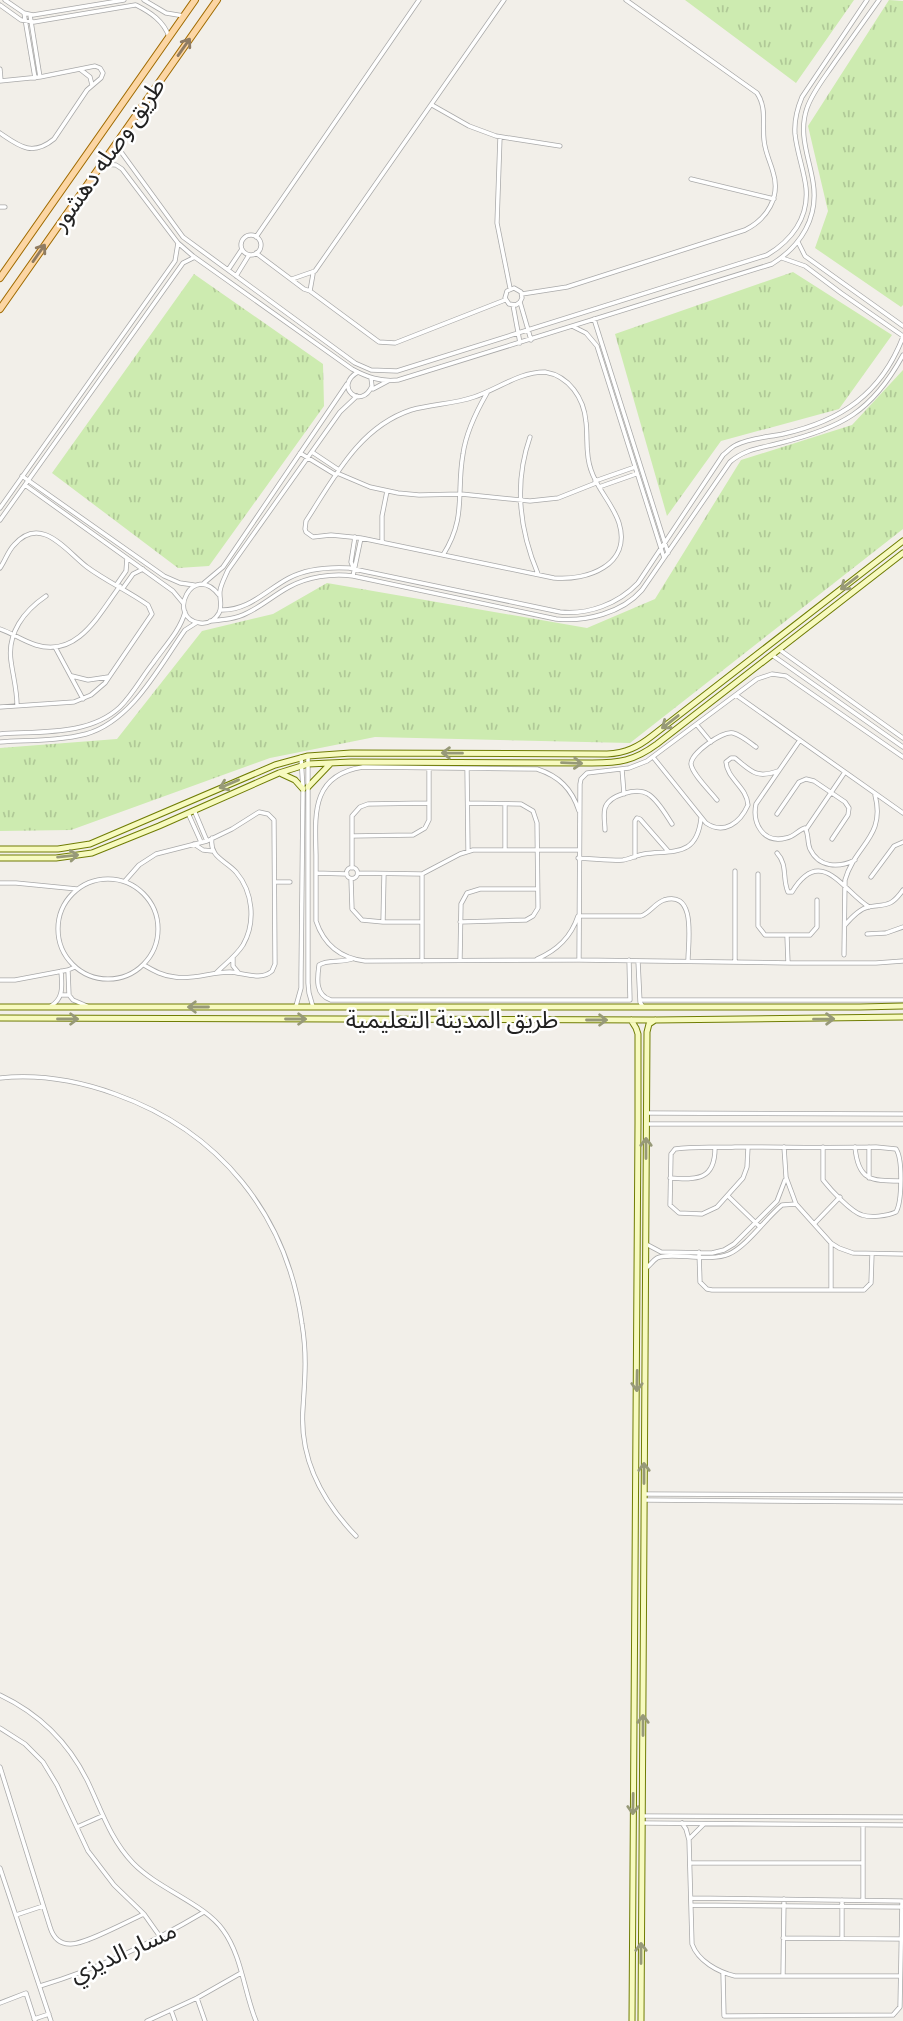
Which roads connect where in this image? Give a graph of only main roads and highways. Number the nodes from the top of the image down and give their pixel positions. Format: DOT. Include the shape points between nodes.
graph roads {
  1 [pos="195,0"];
  2 [pos="217,0"];
  3 [pos="0,278"];
  4 [pos="4,299"];
  5 [pos="0,309"];
  1 -- 3 [label="main road, طريق وصله دهشور"];
  4 -- 2 [label="main road, طريق وصله دهشور, one-way"];
  4 -- 5 [label="main road, طريق وصله دهشور"];
}
